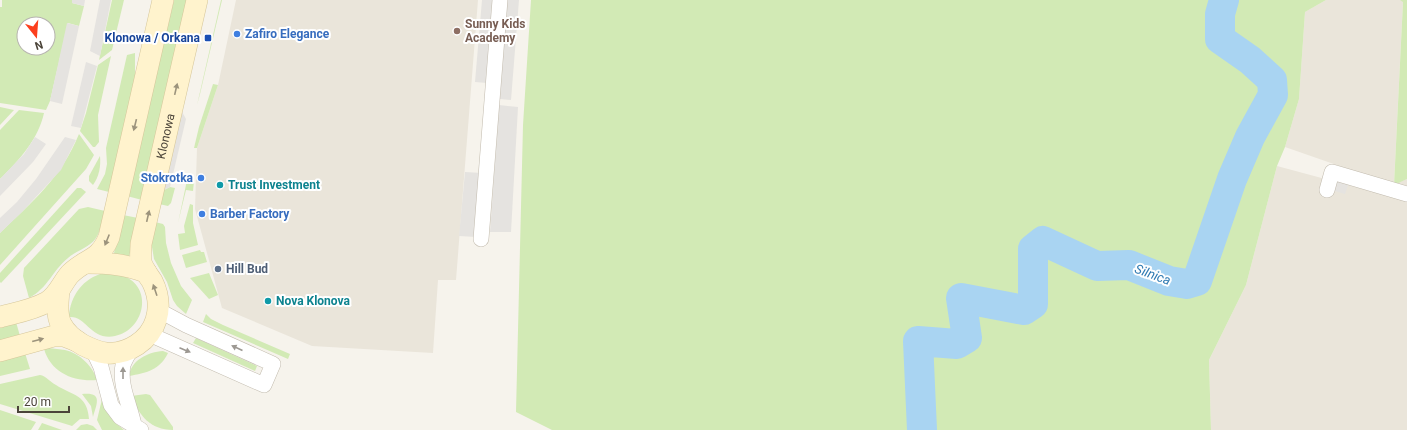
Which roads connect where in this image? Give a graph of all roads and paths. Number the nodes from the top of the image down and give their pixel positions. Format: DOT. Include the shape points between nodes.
graph roads {
  1 [pos="163,0"];
  2 [pos="197,0"];
  3 [pos="500,0"];
  4 [pos="1326,190"];
  5 [pos="1407,194"];
  6 [pos="481,239"];
  7 [pos="86,263"];
  8 [pos="146,272"];
  9 [pos="58,291"];
  10 [pos="158,310"];
  11 [pos="0,317"];
  12 [pos="149,334"];
  13 [pos="85,346"];
  14 [pos="132,348"];
  15 [pos="0,351"];
  16 [pos="138,427"];
  1 -- 7 [label="street, one-way" via="109,237 97,256"];
  8 -- 2 [label="street, Klonowa, one-way" via="141,263 141,244"];
  3 -- 6 [label="street"];
  4 -- 5 [label="street" via="1332,172"];
  7 -- 8 [label="street" via="118,264"];
  7 -- 9 [label="street" via="77,268"];
  10 -- 8 [label="street, one-way" via="156,289"];
  9 -- 11 [label="street" via="48,302"];
  9 -- 13 [label="street" via="58,314 61,323 66,332"];
  10 -- 12 [label="street"];
  12 -- 10 [label="street, one-way" via="264,386 273,364"];
  12 -- 14 [label="street"];
  13 -- 14 [label="street" via="106,353"];
  15 -- 13 [label="street, one-way" via="54,336 64,336"];
  13 -- 16 [label="street" via="101,367 111,405 120,417"];
  16 -- 14 [label="street, one-way" via="131,412 123,381 123,364"];
}
